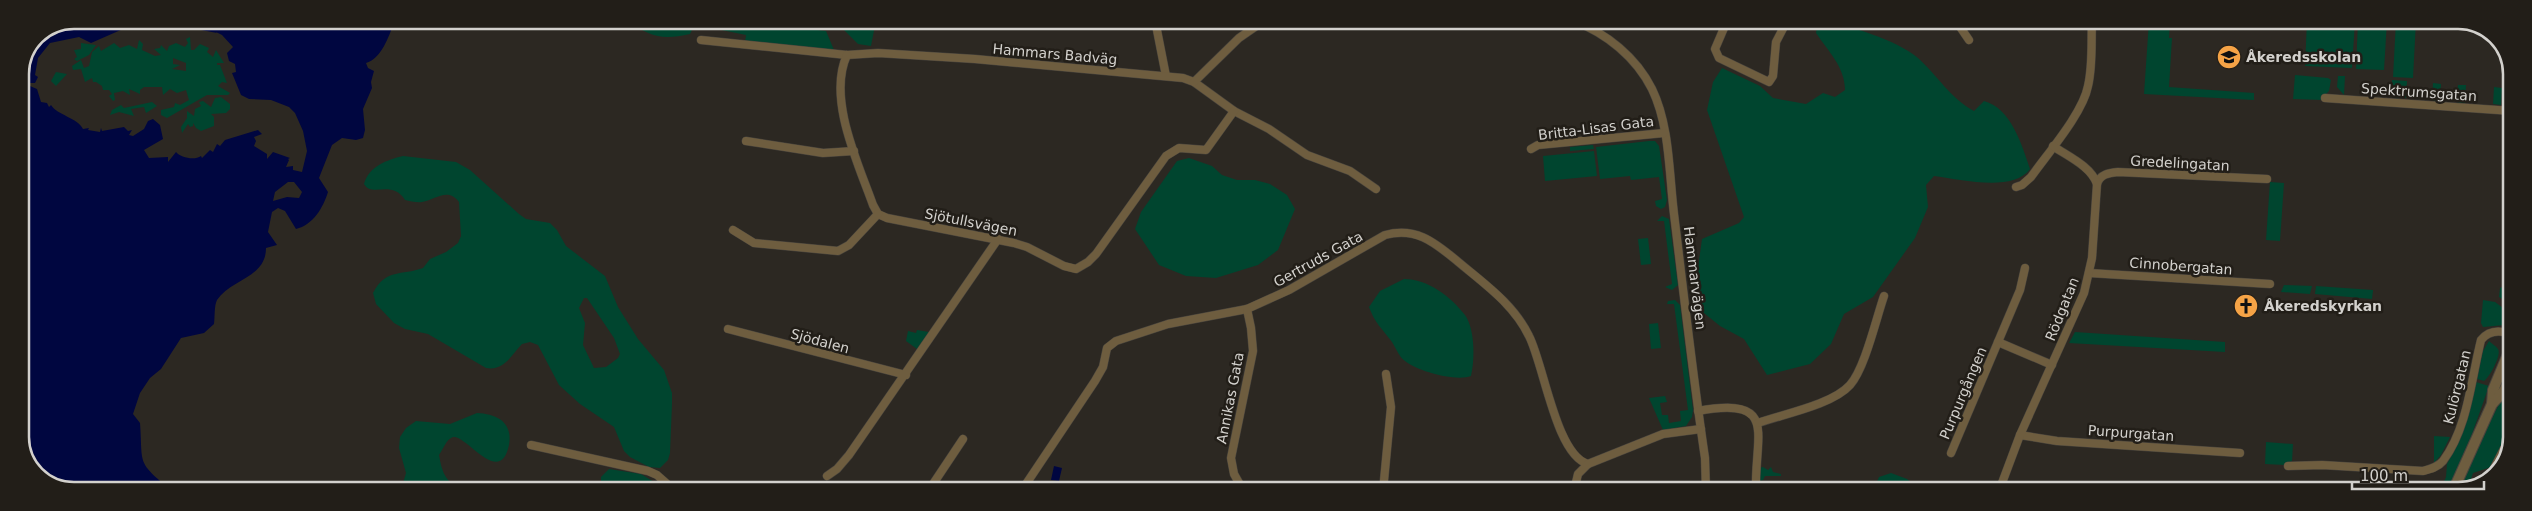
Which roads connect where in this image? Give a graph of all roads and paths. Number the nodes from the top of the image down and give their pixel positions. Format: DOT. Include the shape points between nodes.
graph roads {
  1 [pos="1157,29"];
  2 [pos="1251,29"];
  3 [pos="1589,29"];
  4 [pos="1724,29"];
  5 [pos="1783,29"];
  6 [pos="1961,29"];
  7 [pos="2092,29"];
  8 [pos="701,40"];
  9 [pos="1969,40"];
  10 [pos="847,55"];
  11 [pos="1166,76"];
  12 [pos="1194,82"];
  13 [pos="2325,98"];
  14 [pos="2503,110"];
  15 [pos="1234,111"];
  16 [pos="1664,133"];
  17 [pos="746,140"];
  18 [pos="2053,146"];
  19 [pos="1531,149"];
  20 [pos="854,151"];
  21 [pos="2267,179"];
  22 [pos="2096,184"];
  23 [pos="2016,186"];
  24 [pos="1376,189"];
  25 [pos="878,214"];
  26 [pos="733,230"];
  27 [pos="998,239"];
  28 [pos="2025,268"];
  29 [pos="2090,273"];
  30 [pos="2270,284"];
  31 [pos="1884,296"];
  32 [pos="1247,309"];
  33 [pos="728,329"];
  34 [pos="2503,333"];
  35 [pos="1998,342"];
  36 [pos="2052,365"];
  37 [pos="2503,366"];
  38 [pos="1386,374"];
  39 [pos="906,375"];
  40 [pos="2503,392"];
  41 [pos="2492,404"];
  42 [pos="1698,411"];
  43 [pos="1758,423"];
  44 [pos="1701,429"];
  45 [pos="2020,435"];
  46 [pos="963,439"];
  47 [pos="531,445"];
  48 [pos="1952,453"];
  49 [pos="2240,453"];
  50 [pos="1588,464"];
  51 [pos="2288,466"];
  52 [pos="827,476"];
  53 [pos="664,482"];
  54 [pos="934,482"];
  55 [pos="1027,482"];
  56 [pos="1238,482"];
  57 [pos="1384,482"];
  58 [pos="1576,482"];
  59 [pos="1705,482"];
  60 [pos="1756,482"];
  61 [pos="2002,482"];
  62 [pos="2457,482"];
  1 -- 11 [label="street"];
  2 -- 12 [label="street"];
  3 -- 16 [label="street, Hammarvägen" via="1612,41 1642,73 1657,102"];
  4 -- 5 [label="street" via="1715,49 1719,58 1769,82 1773,76 1776,42"];
  6 -- 9 [label="street"];
  7 -- 18 [label="street" via="2086,95"];
  8 -- 10 [label="street, Hammars Badväg"];
  10 -- 11 [label="street, Hammars Badväg" via="878,53"];
  10 -- 20 [label="street" via="843,63 841,92"];
  11 -- 12 [label="street, Hammars Badväg"];
  12 -- 15 [label="street, Hammars Badväg"];
  13 -- 14 [label="street, Spektrumsgatan"];
  15 -- 24 [label="street, Hammars Badväg" via="1269,129 1307,155 1359,176"];
  15 -- 27 [label="street, Sjötullsvägen" via="1206,150 1179,148 1166,156 1096,254 1080,267 1064,266 1026,246"];
  16 -- 19 [label="street, Britta-Lisas Gata" via="1538,145"];
  16 -- 42 [label="street, Hammarvägen"];
  17 -- 20 [label="street" via="823,153"];
  18 -- 22 [label="street" via="2092,174"];
  18 -- 23 [label="street" via="2032,177 2022,186"];
  20 -- 25 [label="street"];
  21 -- 22 [label="street, Gredelingatan" via="2118,172 2100,177"];
  22 -- 29 [label="street, Rödgatan"];
  25 -- 26 [label="street" via="849,245 838,251 754,243"];
  25 -- 27 [label="street, Sjötullsvägen"];
  27 -- 39 [label="street"];
  28 -- 35 [label="street, Purpurgången" via="2020,290"];
  29 -- 30 [label="street, Cinnobergatan"];
  29 -- 36 [label="street, Rödgatan"];
  31 -- 43 [label="street" via="1859,369 1849,386 1836,396"];
  32 -- 50 [label="street, Gertruds Gata" via="1289,290 1385,235 1405,232 1422,235 1477,277 1516,313 1533,344 1564,437 1578,459"];
  32 -- 55 [label="street, Gertruds Gata" via="1168,324 1111,344 1095,381"];
  32 -- 56 [label="street, Annikas Gata" via="1253,351 1231,458"];
  33 -- 39 [label="street, Sjödalen"];
  34 -- 51 [label="street, Kulörgatan" via="2493,332 2481,340 2458,434 2443,462 2435,468 2423,471"];
  35 -- 36 [label="street, Purpurgången"];
  35 -- 48 [label="street, Purpurgången"];
  36 -- 45 [label="street, Rödgatan"];
  37 -- 41 [label="street" via="2493,390"];
  38 -- 57 [label="street" via="1391,407"];
  39 -- 52 [label="street" via="849,455 838,469"];
  40 -- 41 [label="street"];
  41 -- 62 [label="street"];
  42 -- 43 [label="street" via="1734,406 1750,414"];
  42 -- 44 [label="street, Hammarvägen"];
  43 -- 60 [label="street"];
  44 -- 50 [label="street" via="1663,434"];
  44 -- 59 [label="street, Hammarvägen"];
  45 -- 49 [label="street, Purpurgatan" via="2057,441"];
  45 -- 61 [label="street, Rödgatan"];
  46 -- 54 [label="street"];
  47 -- 53 [label="street" via="648,471"];
  50 -- 58 [label="street" via="1578,474"];
}
